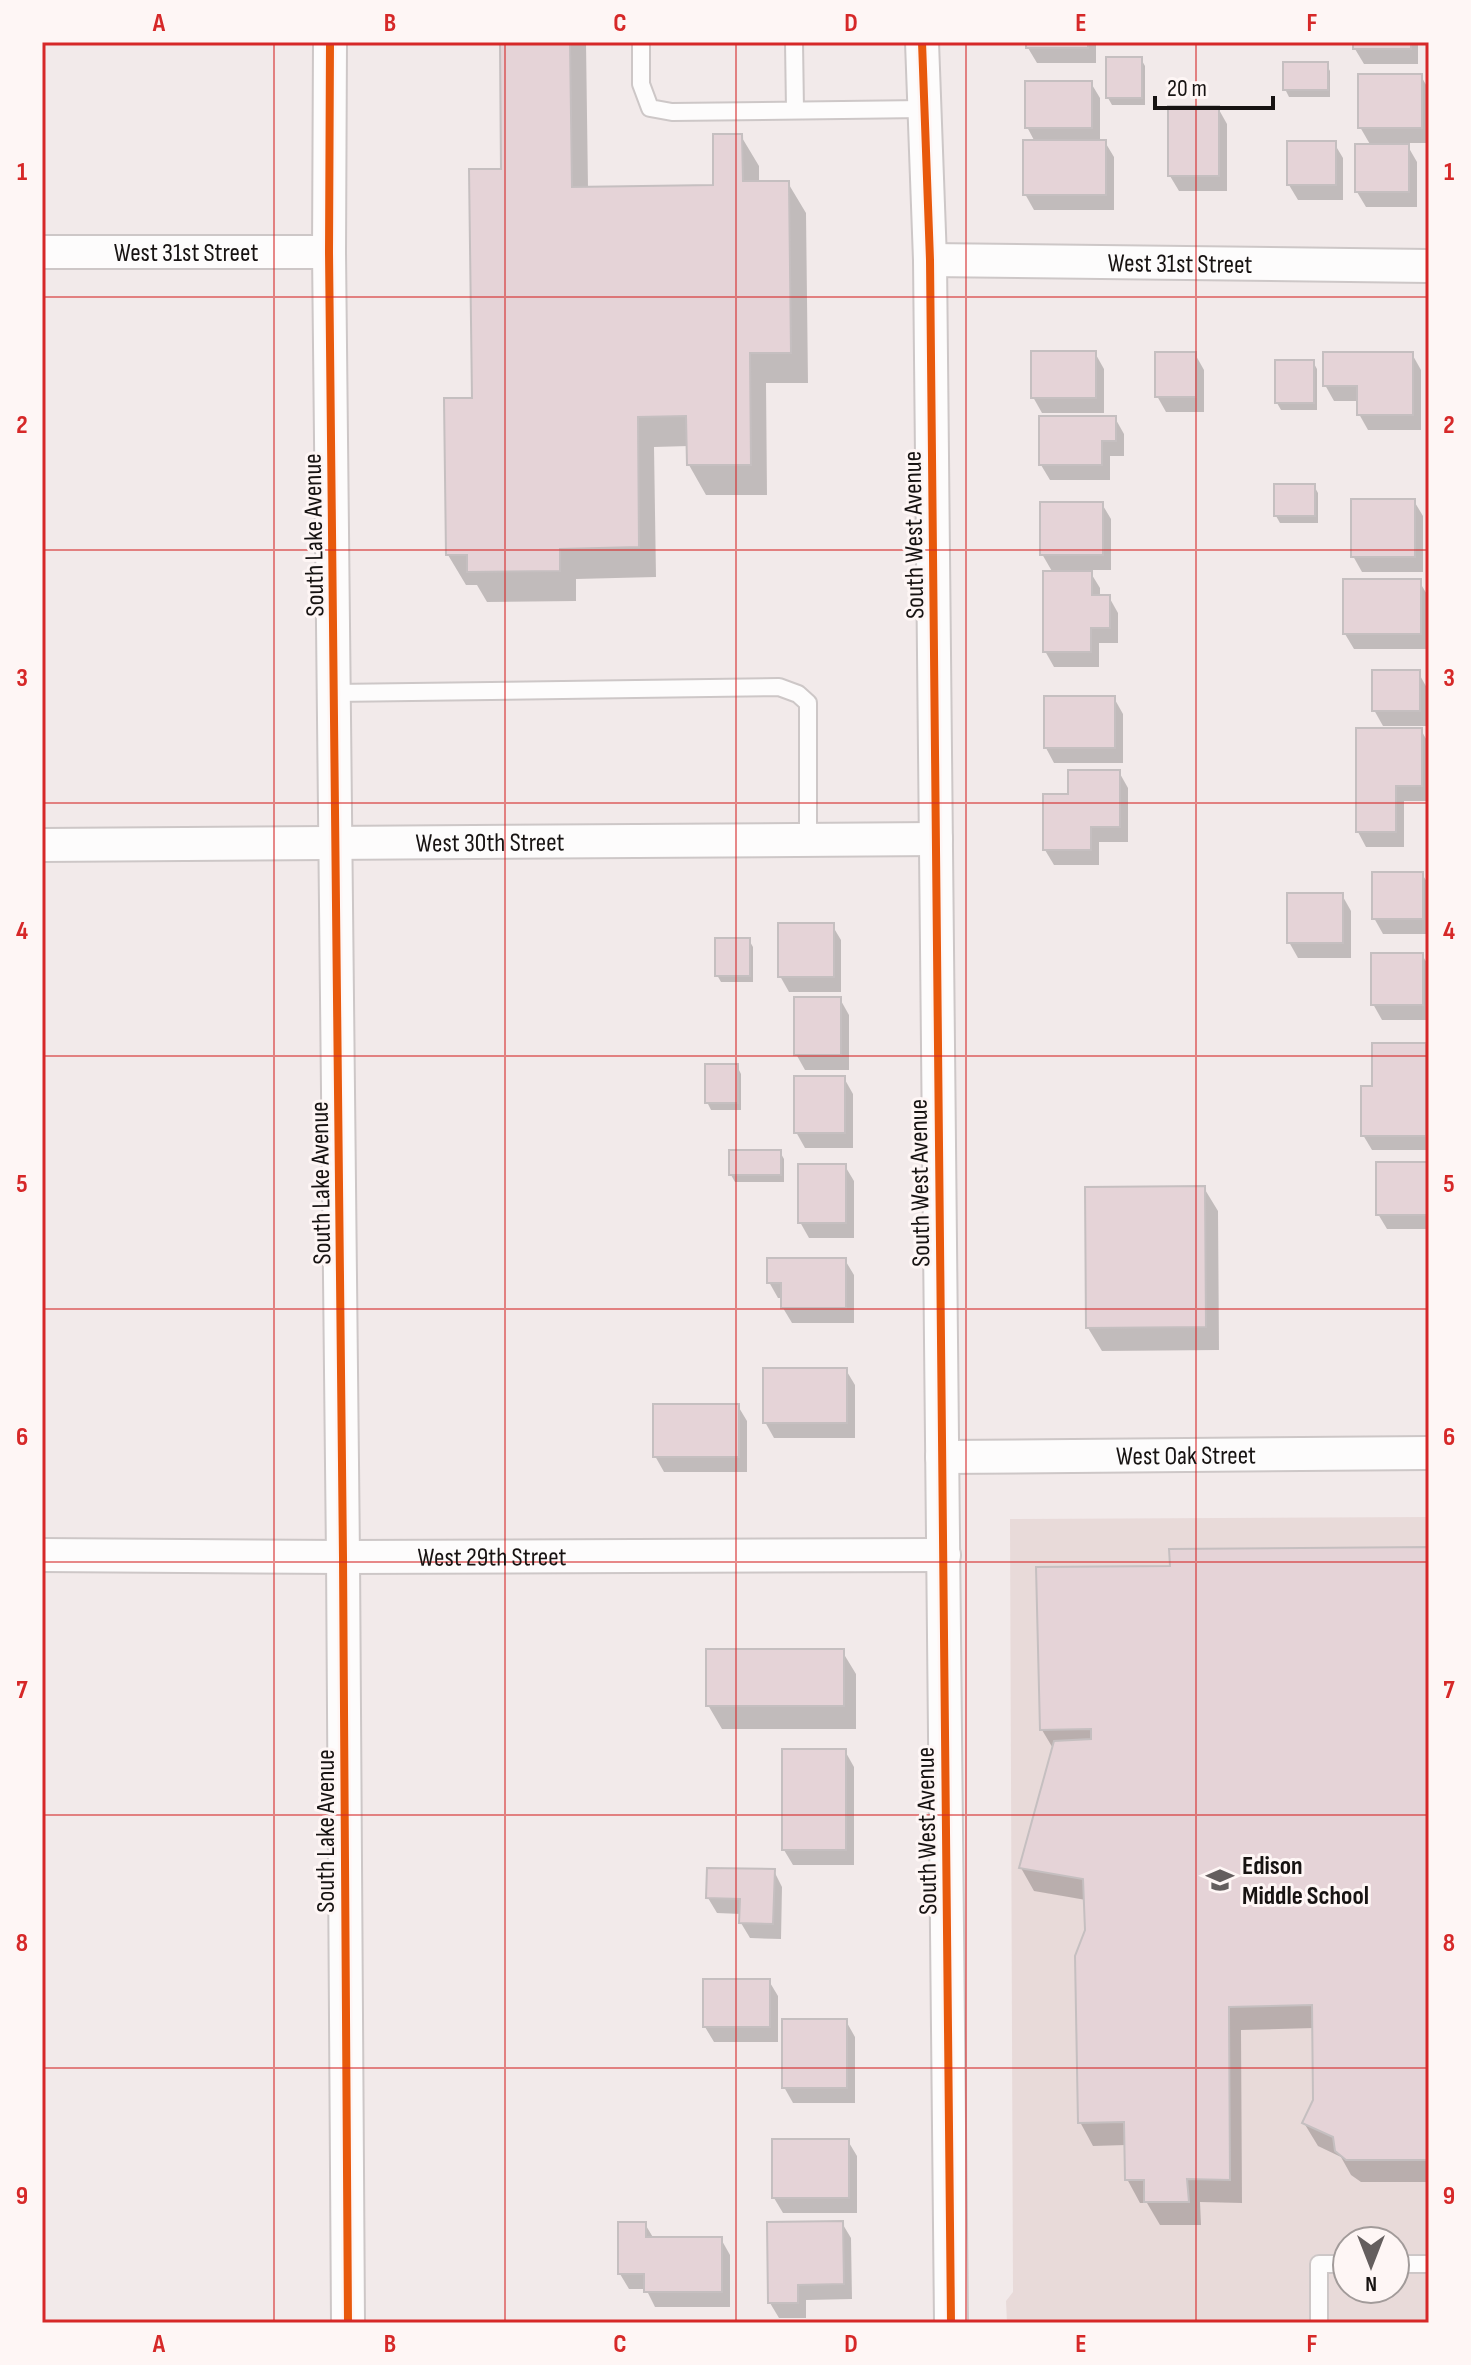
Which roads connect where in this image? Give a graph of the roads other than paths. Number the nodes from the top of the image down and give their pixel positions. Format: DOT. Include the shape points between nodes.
graph roads {
  1 [pos="330,42"];
  2 [pos="641,42"];
  3 [pos="794,42"];
  4 [pos="922,42"];
  5 [pos="923,109"];
  6 [pos="795,110"];
  7 [pos="42,252"];
  8 [pos="329,252"];
  9 [pos="930,260"];
  10 [pos="1429,266"];
  11 [pos="334,693"];
  12 [pos="936,839"];
  13 [pos="808,840"];
  14 [pos="336,843"];
  15 [pos="42,845"];
  16 [pos="1429,1453"];
  17 [pos="942,1457"];
  18 [pos="42,1555"];
  19 [pos="944,1555"];
  20 [pos="343,1557"];
  21 [pos="1331,2264"];
  22 [pos="348,2323"];
  23 [pos="951,2323"];
  24 [pos="1319,2323"];
  1 -- 8 [label="street, South Lake Avenue"];
  2 -- 6 [label="lane" via="641,84 650,108"];
  3 -- 6 [label="lane"];
  4 -- 5 [label="street, South West Avenue"];
  5 -- 6 [label="lane"];
  5 -- 9 [label="street, South West Avenue"];
  7 -- 8 [label="street, West 31st Street"];
  8 -- 11 [label="street, South Lake Avenue"];
  9 -- 10 [label="street, West 31st Street"];
  9 -- 12 [label="street, South West Avenue"];
  11 -- 13 [label="lane" via="779,687 808,703"];
  11 -- 14 [label="street, South Lake Avenue"];
  12 -- 13 [label="street, West 30th Street"];
  12 -- 17 [label="street, South West Avenue"];
  13 -- 14 [label="street, West 30th Street"];
  14 -- 15 [label="street, West 30th Street"];
  14 -- 20 [label="street, South Lake Avenue"];
  16 -- 17 [label="street, West Oak Street"];
  17 -- 19 [label="street, South West Avenue"];
  18 -- 20 [label="street, West 29th Street"];
  19 -- 20 [label="street, West 29th Street"];
  19 -- 23 [label="street, South West Avenue"];
  20 -- 22 [label="street, South Lake Avenue"];
  21 -- 24 [label="lane" via="1319,2264"];
}
